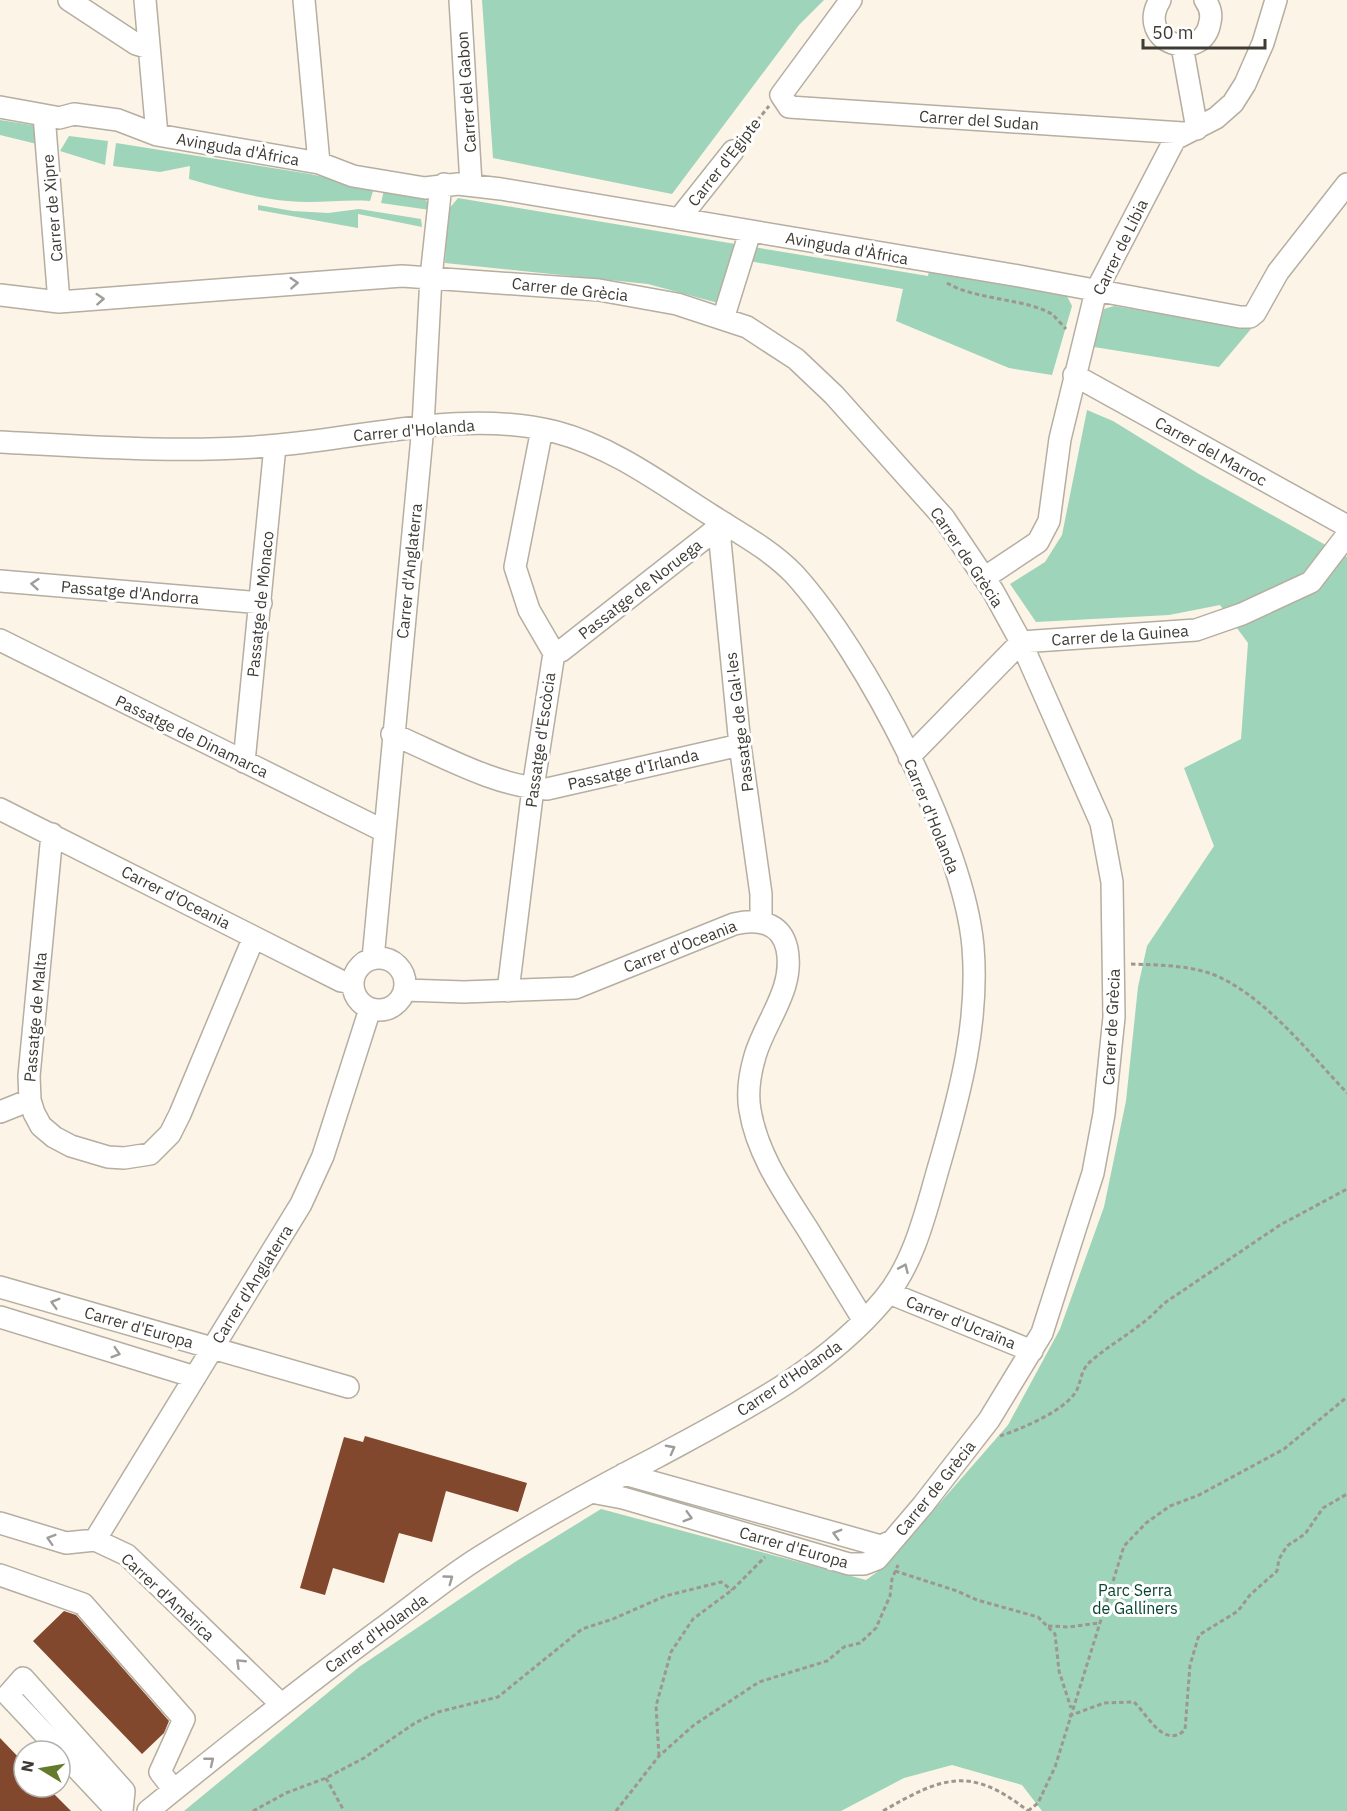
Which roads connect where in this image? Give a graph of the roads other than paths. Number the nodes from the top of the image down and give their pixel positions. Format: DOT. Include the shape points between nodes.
graph roads {
  1 [pos="69,0"];
  2 [pos="145,0"];
  3 [pos="304,0"];
  4 [pos="460,0"];
  5 [pos="851,0"];
  6 [pos="1160,0"];
  7 [pos="1205,0"];
  8 [pos="1276,0"];
  9 [pos="1182,46"];
  10 [pos="148,48"];
  11 [pos="0,107"];
  12 [pos="51,116"];
  13 [pos="1190,131"];
  14 [pos="157,135"];
  15 [pos="732,150"];
  16 [pos="319,163"];
  17 [pos="444,184"];
  18 [pos="471,184"];
  19 [pos="1347,184"];
  20 [pos="679,219"];
  21 [pos="750,232"];
  22 [pos="431,277"];
  23 [pos="1096,291"];
  24 [pos="0,295"];
  25 [pos="59,302"];
  26 [pos="723,319"];
  27 [pos="1074,375"];
  28 [pos="423,426"];
  29 [pos="542,429"];
  30 [pos="0,442"];
  31 [pos="275,446"];
  32 [pos="724,523"];
  33 [pos="1347,526"];
  34 [pos="1347,535"];
  35 [pos="984,578"];
  36 [pos="0,580"];
  37 [pos="261,603"];
  38 [pos="0,640"];
  39 [pos="1021,642"];
  40 [pos="554,653"];
  41 [pos="392,734"];
  42 [pos="740,745"];
  43 [pos="909,758"];
  44 [pos="244,762"];
  45 [pos="533,788"];
  46 [pos="0,809"];
  47 [pos="384,831"];
  48 [pos="52,834"];
  49 [pos="761,921"];
  50 [pos="254,937"];
  51 [pos="373,958"];
  52 [pos="353,983"];
  53 [pos="405,990"];
  54 [pos="508,991"];
  55 [pos="370,1009"];
  56 [pos="30,1100"];
  57 [pos="0,1112"];
  58 [pos="0,1287"];
  59 [pos="889,1293"];
  60 [pos="0,1317"];
  61 [pos="864,1321"];
  62 [pos="212,1349"];
  63 [pos="1032,1351"];
  64 [pos="195,1377"];
  65 [pos="348,1387"];
  66 [pos="624,1474"];
  67 [pos="591,1492"];
  68 [pos="0,1523"];
  69 [pos="94,1540"];
  70 [pos="892,1540"];
  71 [pos="0,1575"];
  72 [pos="281,1704"];
  73 [pos="174,1790"];
  74 [pos="117,1811"];
  75 [pos="122,1811"];
  76 [pos="148,1811"];
  1 -- 10 [label="street"];
  2 -- 10 [label="street"];
  3 -- 16 [label="street"];
  4 -- 18 [label="street, Carrer del Gabon"];
  5 -- 13 [label="street, Carrer del Sudan" via="775,100 789,107"];
  6 -- 9 [label="street" via="1154,18 1156,29 1162,38"];
  7 -- 9 [label="street" via="1211,16 1209,27 1194,44"];
  8 -- 13 [label="street, Carrer de Líbia" via="1263,43 1233,103"];
  9 -- 13 [label="street"];
  10 -- 14 [label="street"];
  11 -- 12 [label="street, Avinguda d'Àfrica"];
  12 -- 14 [label="street, Avinguda d'Àfrica" via="74,114 118,120"];
  12 -- 25 [label="street, Carrer de Xipre"];
  13 -- 23 [label="street, Carrer de Líbia" via="1175,139"];
  14 -- 16 [label="street, Avinguda d'Àfrica"];
  15 -- 20 [label="street, Carrer d'Egipte"];
  16 -- 17 [label="street, Avinguda d'Àfrica" via="418,172"];
  17 -- 18 [label="street, Avinguda d'Àfrica"];
  17 -- 22 [label="street, Carrer d'Anglaterra"];
  18 -- 20 [label="street, Avinguda d'Àfrica"];
  19 -- 23 [label="street, Avinguda d'Àfrica" via="1278,272 1250,317"];
  20 -- 21 [label="street, Avinguda d'Àfrica"];
  21 -- 23 [label="street, Avinguda d'Àfrica"];
  21 -- 26 [label="street"];
  25 -- 22 [label="street, Carrer de Grècia, one-way" via="376,276"];
  22 -- 26 [label="street, Carrer de Grècia" via="599,290 677,304"];
  22 -- 28 [label="street, Carrer d'Anglaterra"];
  23 -- 27 [label="street, Carrer de Líbia"];
  24 -- 25 [label="street, Carrer de Grècia"];
  26 -- 35 [label="street, Carrer de Grècia" via="747,327 775,344 834,395 944,518"];
  27 -- 33 [label="street, Carrer del Marroc"];
  27 -- 35 [label="street, Carrer de Líbia" via="1049,521 1038,542"];
  28 -- 29 [label="street, Carrer d'Holanda" via="510,425"];
  28 -- 31 [label="street, Carrer d'Holanda"];
  28 -- 41 [label="street, Carrer d'Anglaterra"];
  29 -- 32 [label="street, Carrer d'Holanda" via="596,445 622,458"];
  29 -- 40 [label="street, Passatge d'Escòcia" via="515,567 529,610"];
  30 -- 31 [label="street, Carrer d'Holanda" via="148,448"];
  31 -- 37 [label="street, Passatge de Mònaco"];
  32 -- 40 [label="street, Passatge de Noruega"];
  32 -- 42 [label="street, Passatge de Gal·les" via="720,541"];
  32 -- 43 [label="street, Carrer d'Holanda" via="788,567 818,603"];
  34 -- 39 [label="street, Carrer de la Guinea" via="1311,582 1218,624 1186,631"];
  35 -- 39 [label="street, Carrer de Grècia"];
  37 -- 36 [label="street, Passatge d'Andorra, one-way"];
  37 -- 44 [label="street, Passatge de Mònaco"];
  38 -- 44 [label="street, Passatge de Dinamarca"];
  39 -- 43 [label="street"];
  39 -- 63 [label="street, Carrer de Grècia" via="1101,823 1112,882 1114,963 1110,1064 1093,1173 1055,1301"];
  40 -- 45 [label="street, Passatge d'Escòcia"];
  41 -- 45 [label="street, Passatge d'Irlanda" via="512,784"];
  41 -- 47 [label="street, Carrer d'Anglaterra"];
  42 -- 45 [label="street, Passatge d'Irlanda" via="547,789"];
  42 -- 49 [label="street, Passatge de Gal·les" via="761,894"];
  59 -- 43 [label="street, Carrer d'Holanda, one-way" via="915,1244 959,1097 968,1056 973,978 972,942 952,860"];
  44 -- 47 [label="street, Passatge de Dinamarca"];
  45 -- 54 [label="street, Passatge d'Escòcia"];
  46 -- 48 [label="street, Carrer d'Oceania"];
  47 -- 51 [label="street, Carrer d'Anglaterra"];
  48 -- 50 [label="street, Carrer d'Oceania"];
  48 -- 56 [label="street, Passatge de Malta"];
  49 -- 54 [label="street, Carrer d'Oceania" via="715,930 575,988"];
  49 -- 61 [label="street, Carrer d'Oceania" via="780,934 788,961 783,993 753,1063 749,1090 752,1123 774,1177"];
  50 -- 52 [label="street, Carrer d'Oceania" via="341,981"];
  50 -- 56 [label="street, Passatge de Malta" via="180,1114 170,1134 150,1154 124,1158 71,1146 41,1126"];
  51 -- 52 [label="street" via="359,967"];
  51 -- 53 [label="street" via="383,958 401,969"];
  52 -- 55 [label="street" via="357,999"];
  53 -- 54 [label="street, Carrer d'Oceania"];
  53 -- 55 [label="street" via="388,1009"];
  55 -- 62 [label="street, Carrer d'Anglaterra" via="314,1179"];
  56 -- 57 [label="street"];
  62 -- 58 [label="street, Carrer d'Europa, one-way"];
  59 -- 61 [label="street, Carrer d'Holanda"];
  59 -- 63 [label="street, Carrer d'Ucraïna"];
  60 -- 64 [label="street, Carrer d'Europa, one-way"];
  66 -- 61 [label="street, Carrer d'Holanda, one-way" via="770,1394 846,1340"];
  62 -- 64 [label="street, Carrer d'Anglaterra"];
  62 -- 65 [label="street, Carrer d'Europa"];
  63 -- 70 [label="street, Carrer de Grècia" via="969,1446"];
  64 -- 69 [label="street, Carrer d'Anglaterra"];
  66 -- 67 [label="street, Carrer d'Holanda"];
  70 -- 66 [label="street, Carrer d'Europa, one-way" via="881,1546"];
  67 -- 70 [label="street, Carrer d'Europa, one-way" via="849,1564 877,1559"];
  72 -- 67 [label="street, Carrer d'Holanda, one-way" via="473,1561"];
  69 -- 68 [label="street, Carrer d'Amèrica, one-way" via="66,1543"];
  72 -- 69 [label="street, Carrer d'Amèrica, one-way" via="127,1555"];
  71 -- 73 [label="street" via="82,1604 184,1719 160,1772"];
  73 -- 72 [label="street, Carrer d'Holanda, one-way"];
  73 -- 76 [label="street, Carrer d'Holanda"];
  74 -- 75 [label="street" via="8,1695 23,1678 124,1791"];
}
